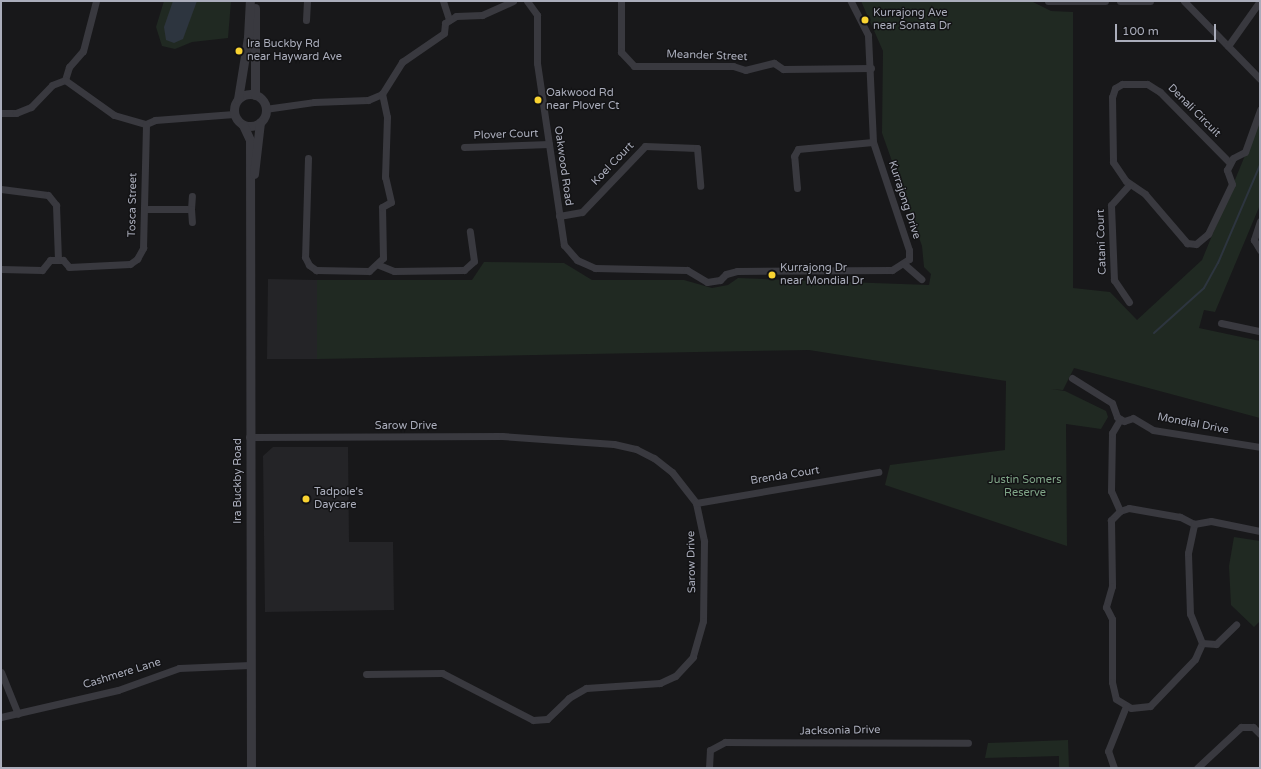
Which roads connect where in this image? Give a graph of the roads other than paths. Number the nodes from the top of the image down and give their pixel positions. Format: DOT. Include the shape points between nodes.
graph roads {
  1 [pos="96,1"];
  2 [pos="250,1"];
  3 [pos="254,1"];
  4 [pos="307,1"];
  5 [pos="443,1"];
  6 [pos="513,1"];
  7 [pos="527,1"];
  8 [pos="621,1"];
  9 [pos="851,1"];
  10 [pos="1048,1"];
  11 [pos="1105,1"];
  12 [pos="1120,1"];
  13 [pos="1150,1"];
  14 [pos="1184,1"];
  15 [pos="1260,1"];
  16 [pos="306,20"];
  17 [pos="449,20"];
  18 [pos="1228,46"];
  19 [pos="871,68"];
  20 [pos="1260,79"];
  21 [pos="65,80"];
  22 [pos="382,94"];
  23 [pos="255,95"];
  24 [pos="238,99"];
  25 [pos="265,109"];
  26 [pos="1260,110"];
  27 [pos="1,113"];
  28 [pos="234,114"];
  29 [pos="260,122"];
  30 [pos="146,124"];
  31 [pos="243,125"];
  32 [pos="873,142"];
  33 [pos="549,144"];
  34 [pos="464,147"];
  35 [pos="308,158"];
  36 [pos="1230,163"];
  37 [pos="1130,184"];
  38 [pos="700,186"];
  39 [pos="797,188"];
  40 [pos="1,189"];
  41 [pos="251,194"];
  42 [pos="192,196"];
  43 [pos="144,209"];
  44 [pos="192,209"];
  45 [pos="559,216"];
  46 [pos="1260,221"];
  47 [pos="192,222"];
  48 [pos="470,231"];
  49 [pos="1260,250"];
  50 [pos="58,260"];
  51 [pos="904,264"];
  52 [pos="379,265"];
  53 [pos="1,268"];
  54 [pos="921,279"];
  55 [pos="1129,302"];
  56 [pos="1221,323"];
  57 [pos="1260,331"];
  58 [pos="1072,378"];
  59 [pos="1120,419"];
  60 [pos="249,437"];
  61 [pos="1260,447"];
  62 [pos="878,472"];
  63 [pos="696,503"];
  64 [pos="1120,510"];
  65 [pos="1194,524"];
  66 [pos="1260,531"];
  67 [pos="1236,625"];
  68 [pos="1202,643"];
  69 [pos="250,665"];
  70 [pos="1,672"];
  71 [pos="366,674"];
  72 [pos="1126,706"];
  73 [pos="18,714"];
  74 [pos="1,717"];
  75 [pos="1260,734"];
  76 [pos="968,743"];
  77 [pos="251,768"];
  78 [pos="709,768"];
  79 [pos="1114,768"];
  80 [pos="1198,768"];
  1 -- 21 [label="street" via="83,51 69,67"];
  2 -- 24 [label="street" via="248,37"];
  3 -- 23 [label="street"];
  4 -- 16 [label="street"];
  5 -- 17 [label="street"];
  6 -- 17 [label="street" via="482,15 456,16"];
  7 -- 33 [label="street, Oakwood Road" via="537,16 537,63"];
  8 -- 19 [label="street, Meander Street" via="621,52 634,66 733,66 745,70 774,63 783,69"];
  9 -- 19 [label="street, Kurrajong Drive" via="868,35"];
  10 -- 11 [label="street"];
  12 -- 13 [label="street"];
  14 -- 18 [label="street"];
  15 -- 18 [label="street"];
  17 -- 22 [label="street" via="436,42 402,62"];
  18 -- 20 [label="street"];
  19 -- 32 [label="street, Kurrajong Drive"];
  21 -- 27 [label="street" via="52,85 31,107"];
  21 -- 30 [label="street" via="114,115"];
  22 -- 25 [label="street" via="368,100 314,102"];
  22 -- 52 [label="street" via="387,117 385,177 391,202 382,207 386,249"];
  23 -- 24 [label="street"];
  23 -- 25 [label="street"];
  24 -- 28 [label="street"];
  25 -- 29 [label="street"];
  26 -- 36 [label="street" via="1244,152"];
  28 -- 30 [label="street" via="155,120"];
  28 -- 31 [label="street"];
  29 -- 31 [label="street"];
  29 -- 41 [label="street, Ira Buckby Road" via="260,139"];
  30 -- 43 [label="street, Tosca Street"];
  31 -- 41 [label="street, Ira Buckby Road" via="250,140"];
  32 -- 39 [label="street" via="798,149 794,156"];
  32 -- 51 [label="street, Kurrajong Drive" via="909,250"];
  33 -- 34 [label="street, Plover Court"];
  33 -- 45 [label="street, Oakwood Road"];
  35 -- 52 [label="street" via="305,257 309,265 316,270 369,271"];
  36 -- 37 [label="street, Denali Circuit" via="1227,170 1232,184 1208,234 1196,244 1187,243 1145,194"];
  36 -- 37 [label="street, Denali Circuit" via="1160,92 1147,84 1122,84 1112,97 1113,162"];
  37 -- 55 [label="street, Catani Court" via="1111,205 1114,280"];
  38 -- 45 [label="street, Koel Court" via="697,148 645,146 582,212"];
  40 -- 50 [label="street" via="48,195 56,205"];
  41 -- 60 [label="street, Ira Buckby Road"];
  42 -- 44 [label="street"];
  43 -- 44 [label="street"];
  43 -- 50 [label="street, Tosca Street" via="143,248 130,264 69,267"];
  44 -- 47 [label="street"];
  45 -- 51 [label="street, Oakwood Road" via="564,245 577,260 595,268 616,271 687,270 707,282 720,280 726,274 737,271 892,270"];
  46 -- 49 [label="street" via="1254,240"];
  48 -- 52 [label="street" via="474,261 464,270 394,271"];
  50 -- 53 [label="street" via="50,260 42,270"];
  51 -- 54 [label="street"];
  56 -- 57 [label="street"];
  58 -- 59 [label="street" via="1112,404"];
  59 -- 61 [label="street, Mondial Drive" via="1142,420 1153,430"];
  59 -- 64 [label="street" via="1112,433 1111,491"];
  60 -- 63 [label="street, Sarow Drive" via="502,436 614,444 636,449 654,458 682,482"];
  60 -- 69 [label="street, Ira Buckby Road"];
  62 -- 63 [label="street, Brenda Court"];
  63 -- 71 [label="street, Sarow Drive" via="704,541 703,621 693,657 675,676 660,683 586,688 569,698 547,719 533,720 442,673"];
  64 -- 65 [label="street" via="1136,509 1180,517"];
  64 -- 72 [label="street" via="1111,520 1112,586 1106,607 1112,619 1112,682 1116,699"];
  65 -- 66 [label="street" via="1211,521"];
  65 -- 68 [label="street" via="1188,553 1190,614"];
  67 -- 68 [label="street" via="1216,644"];
  68 -- 72 [label="street" via="1195,659 1150,706"];
  69 -- 73 [label="street, Cashmere Lane" via="179,668 118,690"];
  69 -- 77 [label="street, Ira Buckby Road"];
  70 -- 73 [label="street"];
  72 -- 79 [label="street" via="1108,751"];
  73 -- 74 [label="street, Cashmere Lane"];
  75 -- 80 [label="street" via="1253,727 1241,727"];
  76 -- 78 [label="street, Jacksonia Drive" via="725,742 710,750"];
}
